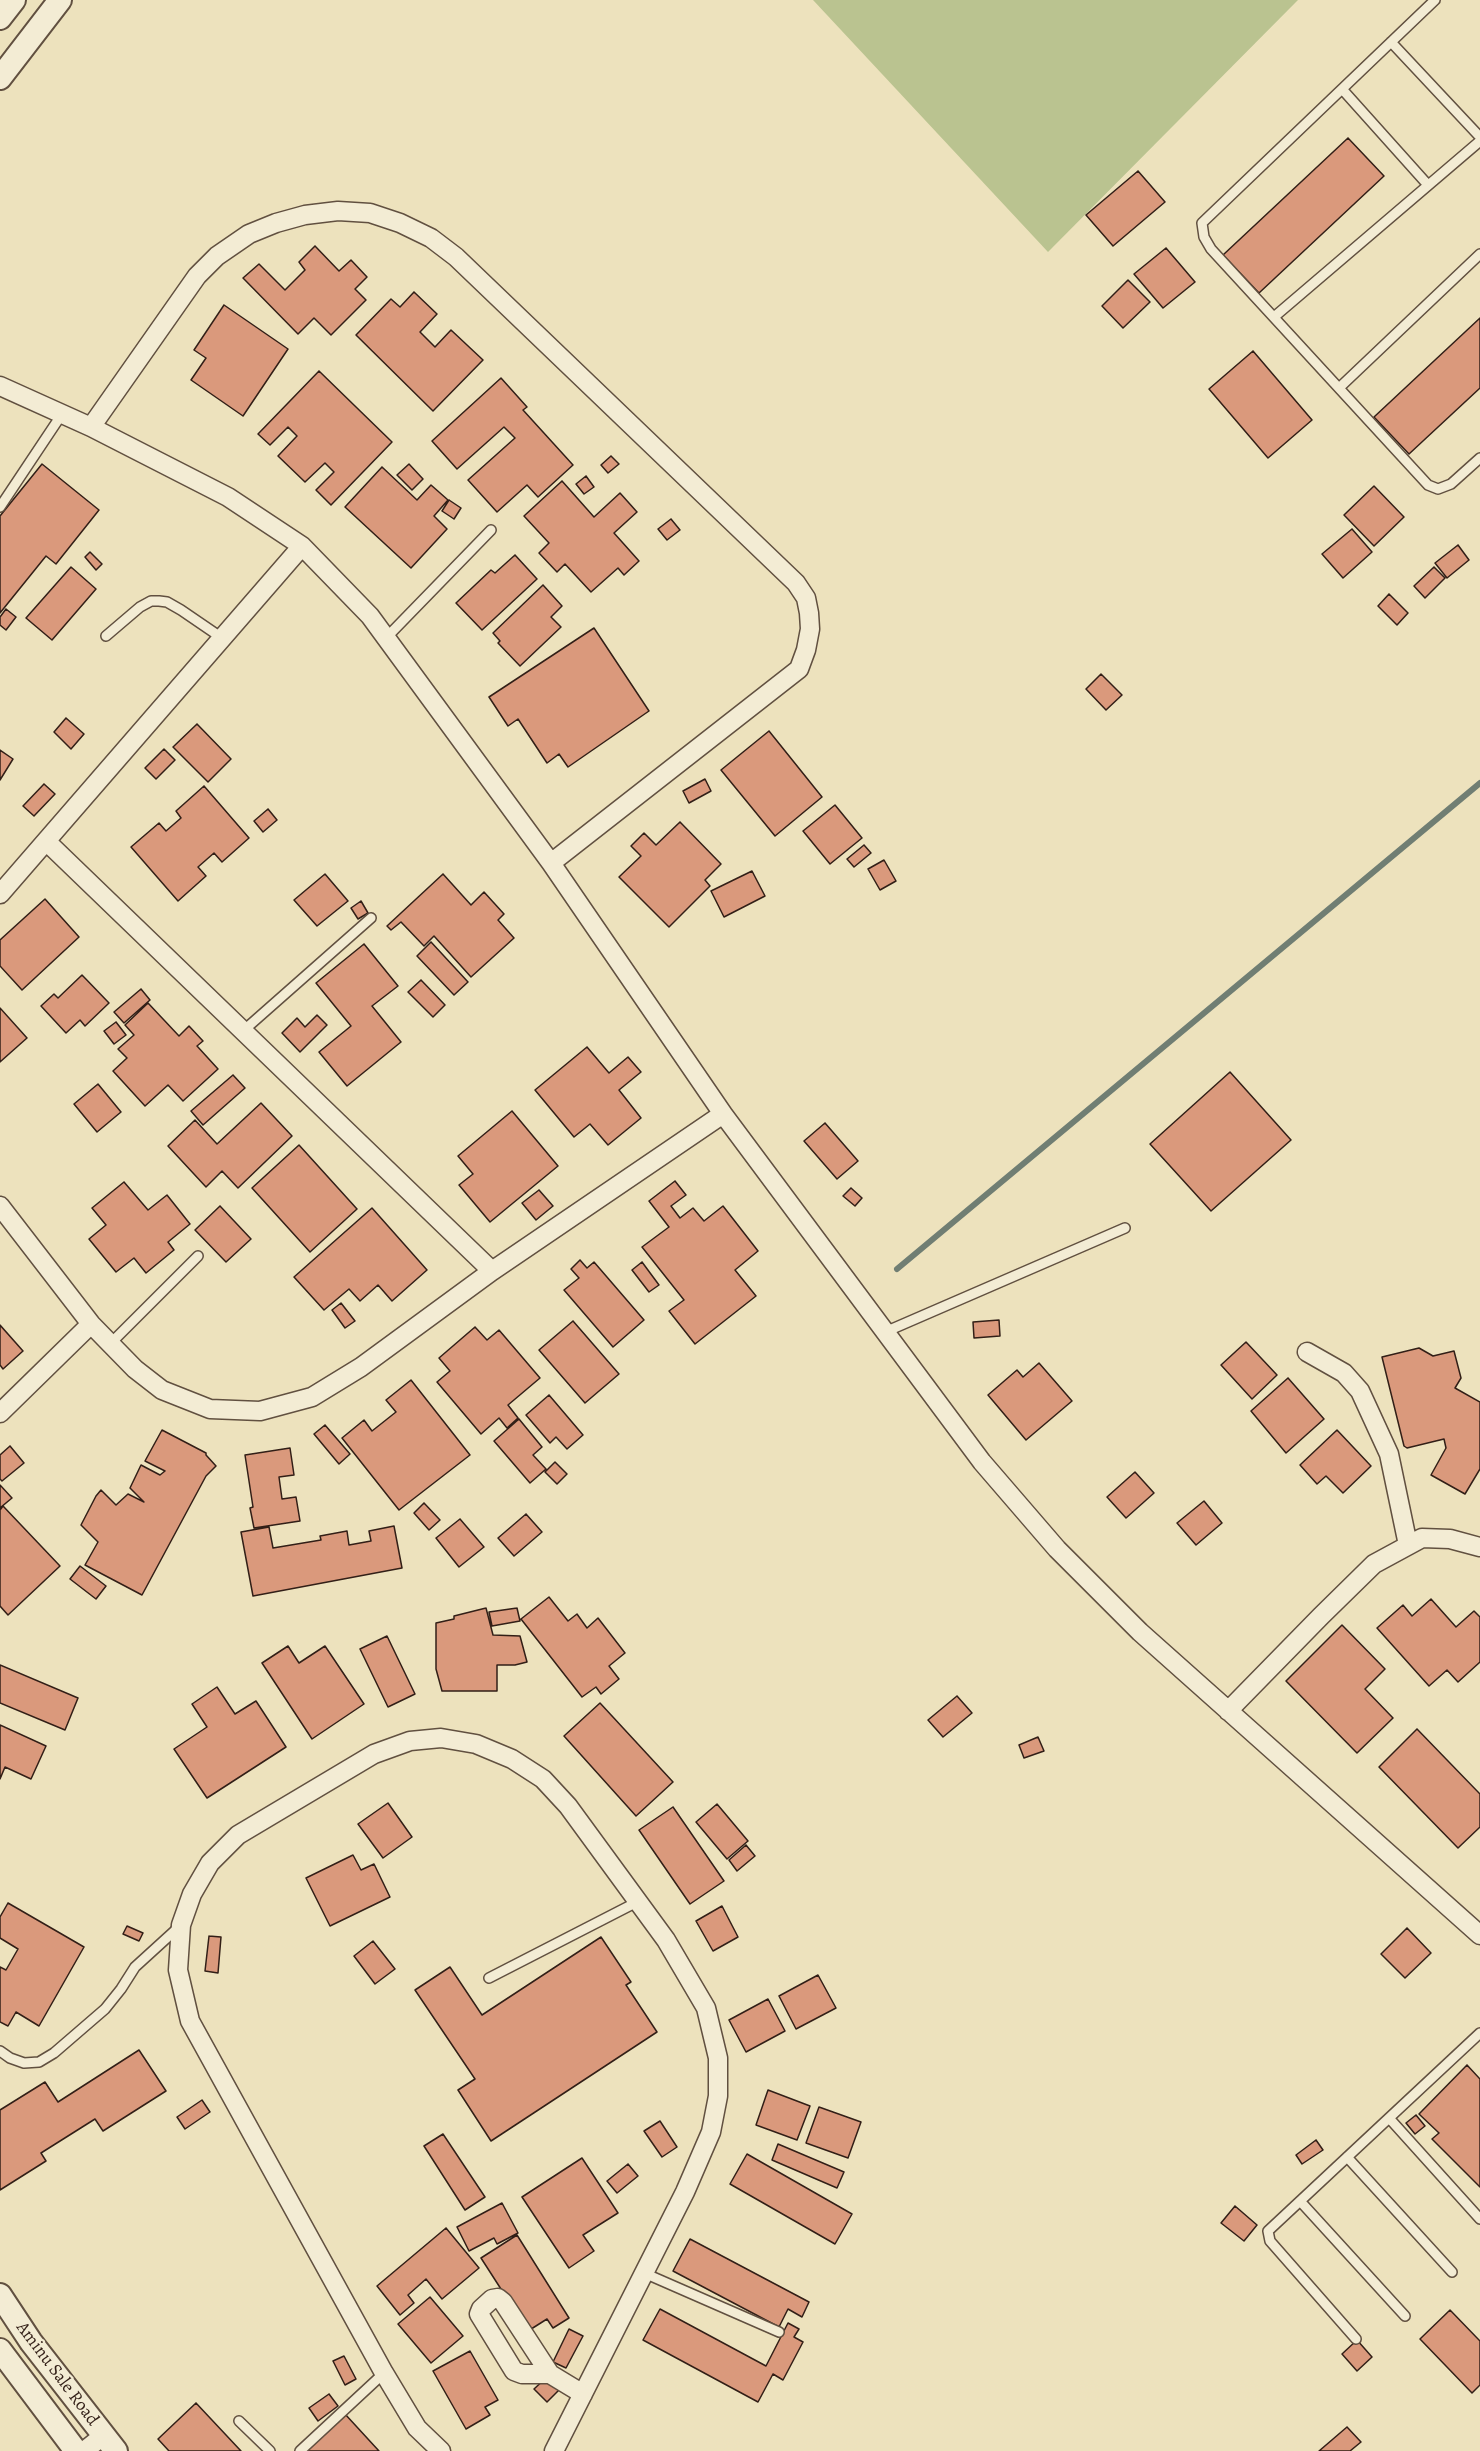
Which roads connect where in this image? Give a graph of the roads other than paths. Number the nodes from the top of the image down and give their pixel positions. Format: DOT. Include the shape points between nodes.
graph roads {
  1 [pos="14,0"];
  2 [pos="60,0"];
  3 [pos="1435,0"];
  4 [pos="0,18"];
  5 [pos="1391,42"];
  6 [pos="0,78"];
  7 [pos="1342,89"];
  8 [pos="1480,139"];
  9 [pos="1428,185"];
  10 [pos="1480,254"];
  11 [pos="1274,317"];
  12 [pos="0,386"];
  13 [pos="1339,388"];
  14 [pos="63,414"];
  15 [pos="91,427"];
  16 [pos="1480,458"];
  17 [pos="0,507"];
  18 [pos="491,530"];
  19 [pos="302,546"];
  20 [pos="106,636"];
  21 [pos="222,638"];
  22 [pos="386,638"];
  23 [pos="46,841"];
  24 [pos="551,863"];
  25 [pos="0,894"];
  26 [pos="370,918"];
  27 [pos="243,1031"];
  28 [pos="723,1114"];
  29 [pos="0,1206"];
  30 [pos="1125,1228"];
  31 [pos="198,1256"];
  32 [pos="492,1271"];
  33 [pos="91,1324"];
  34 [pos="885,1332"];
  35 [pos="110,1344"];
  36 [pos="1307,1352"];
  37 [pos="0,1413"];
  38 [pos="1408,1545"];
  39 [pos="1480,1547"];
  40 [pos="1228,1711"];
  41 [pos="639,1901"];
  42 [pos="181,1924"];
  43 [pos="1480,1935"];
  44 [pos="489,1978"];
  45 [pos="1480,2034"];
  46 [pos="0,2051"];
  47 [pos="1389,2118"];
  48 [pos="1347,2157"];
  49 [pos="1300,2200"];
  50 [pos="1480,2219"];
  51 [pos="1452,2272"];
  52 [pos="644,2273"];
  53 [pos="0,2295"];
  54 [pos="1405,2316"];
  55 [pos="780,2332"];
  56 [pos="1356,2339"];
  57 [pos="0,2350"];
  58 [pos="384,2373"];
  59 [pos="550,2374"];
  60 [pos="583,2394"];
  61 [pos="239,2421"];
  62 [pos="110,2444"];
  63 [pos="76,2451"];
  64 [pos="84,2451"];
  65 [pos="270,2451"];
  66 [pos="300,2451"];
  67 [pos="441,2451"];
  68 [pos="554,2451"];
  1 -- 4 [label="street"];
  2 -- 6 [label="street"];
  3 -- 5 [label="lane"];
  5 -- 7 [label="lane"];
  5 -- 8 [label="lane"];
  7 -- 9 [label="lane"];
  7 -- 11 [label="lane" via="1202,223 1204,237 1212,249"];
  8 -- 9 [label="lane"];
  9 -- 11 [label="lane"];
  10 -- 13 [label="lane"];
  11 -- 13 [label="lane"];
  12 -- 14 [label="street"];
  13 -- 16 [label="lane" via="1428,485 1438,489 1451,484"];
  14 -- 15 [label="street"];
  14 -- 17 [label="lane"];
  15 -- 19 [label="street" via="228,497"];
  15 -- 24 [label="street" via="197,276 249,234 305,215 370,213 431,237 465,266 796,583 806,598 809,613 810,629 799,669"];
  18 -- 22 [label="lane"];
  19 -- 21 [label="street"];
  19 -- 22 [label="street" via="370,616"];
  20 -- 21 [label="lane" via="140,608 159,600"];
  21 -- 23 [label="street"];
  22 -- 24 [label="street"];
  23 -- 25 [label="street"];
  23 -- 27 [label="street"];
  24 -- 28 [label="street"];
  26 -- 27 [label="lane"];
  27 -- 32 [label="street"];
  28 -- 32 [label="street"];
  28 -- 34 [label="street"];
  29 -- 33 [label="street"];
  30 -- 34 [label="lane"];
  31 -- 35 [label="lane"];
  32 -- 35 [label="street" via="361,1367 312,1397 260,1411 210,1409 162,1390"];
  33 -- 35 [label="street"];
  33 -- 37 [label="street"];
  34 -- 40 [label="street" via="982,1462 1058,1549 1140,1632"];
  36 -- 38 [label="street" via="1344,1373 1360,1391 1389,1454"];
  38 -- 39 [label="street" via="1422,1538 1450,1539"];
  38 -- 40 [label="street" via="1374,1564"];
  40 -- 43 [label="street"];
  41 -- 42 [label="street" via="543,1779 512,1758 441,1738 410,1741 374,1754 238,1835 210,1863"];
  41 -- 44 [label="lane"];
  41 -- 52 [label="street" via="706,2008 718,2058 711,2132"];
  42 -- 46 [label="lane" via="135,1967 105,2009 54,2053 39,2062 24,2063"];
  42 -- 58 [label="street" via="178,1971 190,2021"];
  45 -- 47 [label="lane"];
  47 -- 48 [label="lane"];
  47 -- 50 [label="lane"];
  48 -- 49 [label="lane"];
  48 -- 51 [label="lane"];
  49 -- 54 [label="lane"];
  49 -- 56 [label="lane" via="1268,2230 1270,2241"];
  52 -- 55 [label="lane"];
  52 -- 60 [label="street"];
  53 -- 62 [label="street, Aminu Sale Road"];
  57 -- 63 [label="street, Aminu Sale Road"];
  58 -- 66 [label="lane"];
  58 -- 67 [label="street" via="417,2428"];
  59 -- 60 [label="street"];
  60 -- 68 [label="street"];
  61 -- 65 [label="lane"];
  62 -- 64 [label="street"];
}
